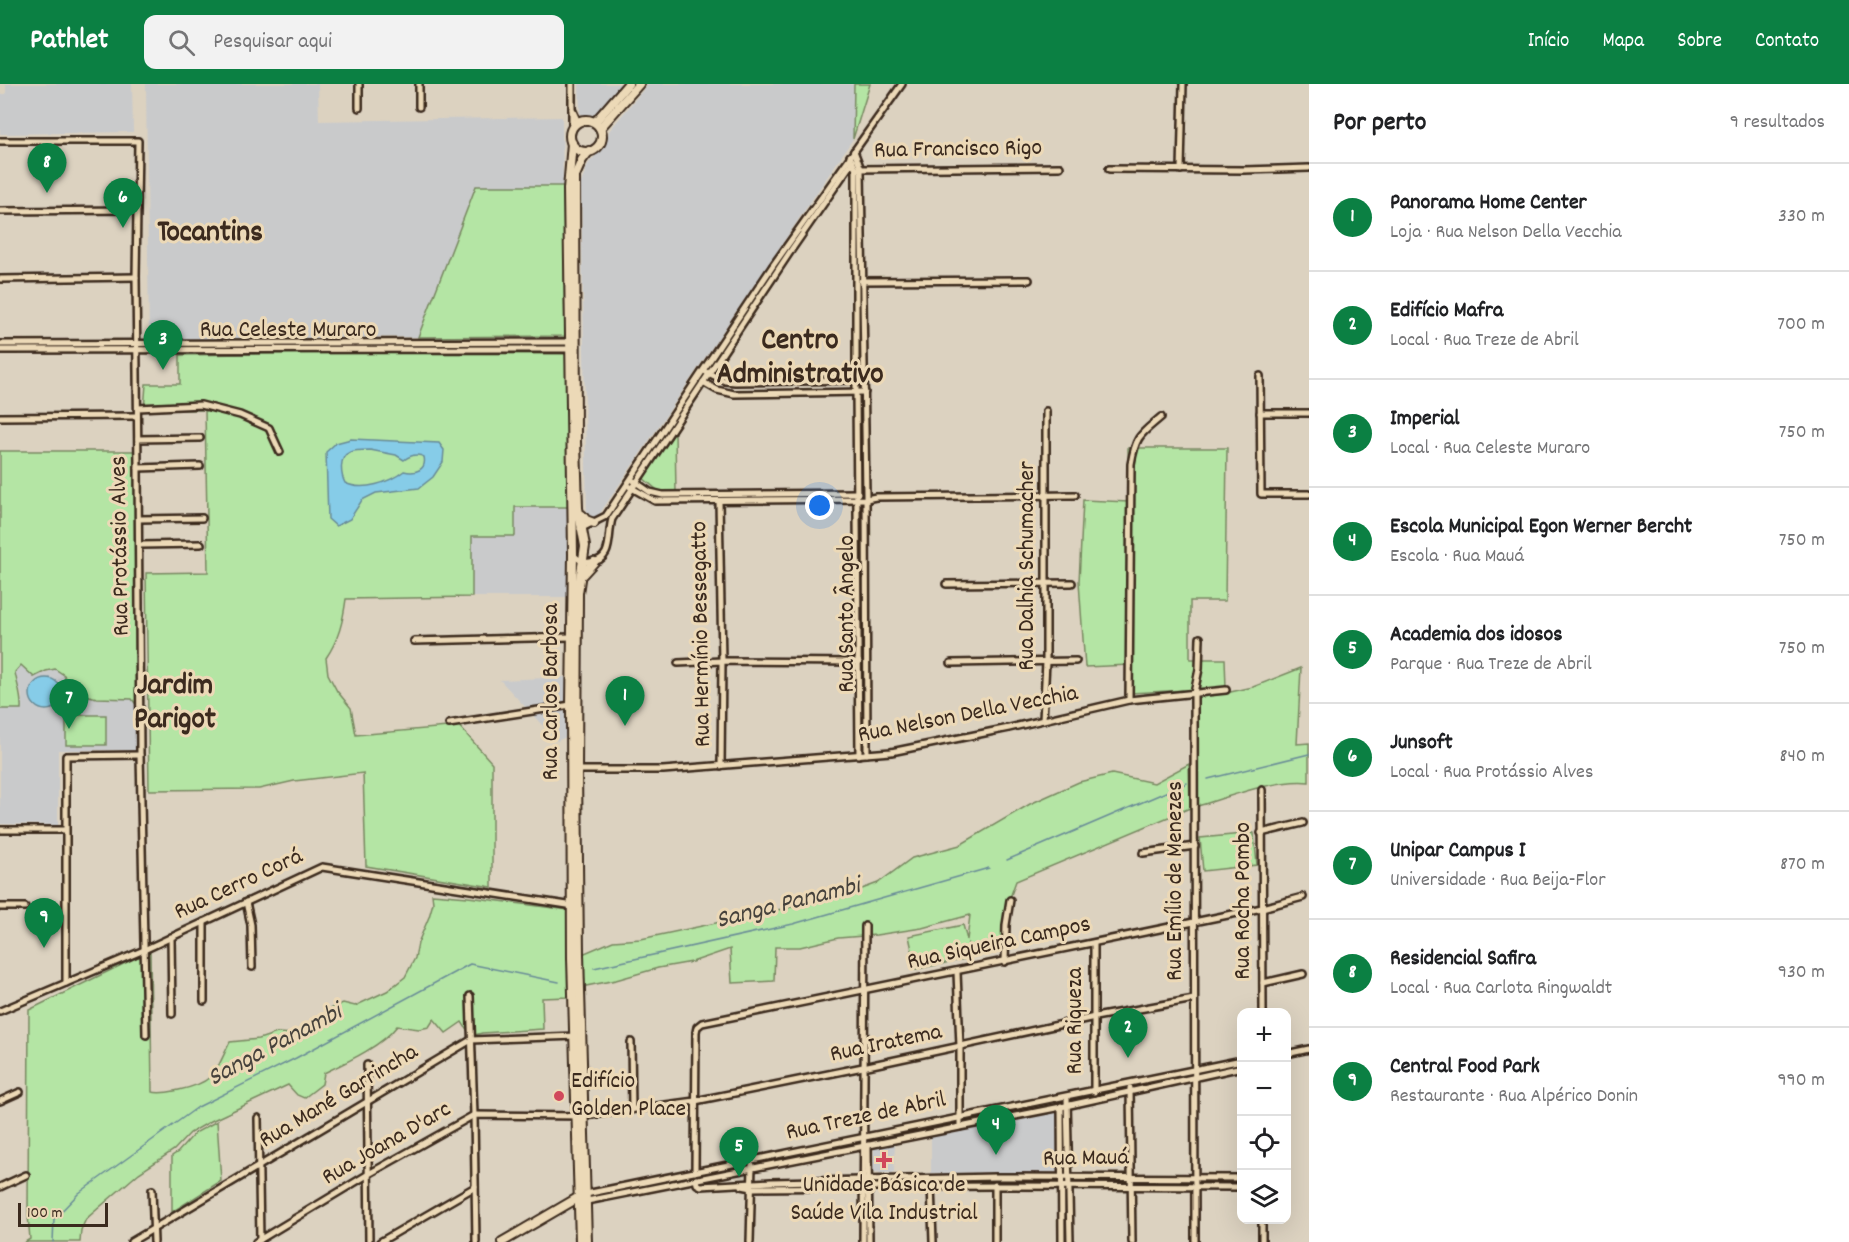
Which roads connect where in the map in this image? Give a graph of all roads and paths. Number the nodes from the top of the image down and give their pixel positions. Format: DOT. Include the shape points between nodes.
graph roads {
  1 [pos="359,84"];
  2 [pos="419,84"];
  3 [pos="572,84"];
  4 [pos="628,84"];
  5 [pos="639,84"];
  6 [pos="902,84"];
  7 [pos="1183,84"];
  8 [pos="419,107"];
  9 [pos="359,108"];
  10 [pos="572,108"];
  11 [pos="578,122"];
  12 [pos="597,125"];
  13 [pos="572,130"];
  14 [pos="0,141"];
  15 [pos="572,143"];
  16 [pos="589,151"];
  17 [pos="853,156"];
  18 [pos="1060,167"];
  19 [pos="1309,168"];
  20 [pos="859,169"];
  21 [pos="1109,169"];
  22 [pos="1181,170"];
  23 [pos="137,210"];
  24 [pos="0,211"];
  25 [pos="775,269"];
  26 [pos="136,277"];
  27 [pos="0,279"];
  28 [pos="1029,280"];
  29 [pos="859,281"];
  30 [pos="0,344"];
  31 [pos="572,345"];
  32 [pos="41,347"];
  33 [pos="138,347"];
  34 [pos="0,350"];
  35 [pos="702,370"];
  36 [pos="709,374"];
  37 [pos="1260,376"];
  38 [pos="696,378"];
  39 [pos="856,380"];
  40 [pos="865,380"];
  41 [pos="704,382"];
  42 [pos="856,392"];
  43 [pos="865,392"];
  44 [pos="138,408"];
  45 [pos="1046,411"];
  46 [pos="1260,413"];
  47 [pos="1309,413"];
  48 [pos="137,416"];
  49 [pos="0,417"];
  50 [pos="1161,417"];
  51 [pos="200,438"];
  52 [pos="138,439"];
  53 [pos="574,442"];
  54 [pos="280,452"];
  55 [pos="200,466"];
  56 [pos="138,468"];
  57 [pos="631,482"];
  58 [pos="632,489"];
  59 [pos="1309,494"];
  60 [pos="1047,495"];
  61 [pos="1075,495"];
  62 [pos="857,496"];
  63 [pos="866,497"];
  64 [pos="719,501"];
  65 [pos="578,508"];
  66 [pos="202,518"];
  67 [pos="139,519"];
  68 [pos="594,523"];
  69 [pos="582,527"];
  70 [pos="573,537"];
  71 [pos="140,544"];
  72 [pos="201,544"];
  73 [pos="573,554"];
  74 [pos="584,562"];
  75 [pos="594,562"];
  76 [pos="580,578"];
  77 [pos="1046,583"];
  78 [pos="1072,583"];
  79 [pos="946,584"];
  80 [pos="571,637"];
  81 [pos="1200,638"];
  82 [pos="414,641"];
  83 [pos="722,661"];
  84 [pos="1076,661"];
  85 [pos="858,662"];
  86 [pos="1046,662"];
  87 [pos="678,663"];
  88 [pos="866,663"];
  89 [pos="951,663"];
  90 [pos="1226,690"];
  91 [pos="1194,693"];
  92 [pos="1129,700"];
  93 [pos="571,705"];
  94 [pos="1043,720"];
  95 [pos="449,724"];
  96 [pos="867,754"];
  97 [pos="140,755"];
  98 [pos="859,755"];
  99 [pos="721,766"];
  100 [pos="574,770"];
  101 [pos="1262,790"];
  102 [pos="1303,823"];
  103 [pos="0,830"];
  104 [pos="65,830"];
  105 [pos="1261,833"];
  106 [pos="1194,846"];
  107 [pos="1143,853"];
  108 [pos="1304,897"];
  109 [pos="1010,900"];
  110 [pos="246,902"];
  111 [pos="575,906"];
  112 [pos="0,907"];
  113 [pos="25,908"];
  114 [pos="1262,908"];
  115 [pos="1195,921"];
  116 [pos="204,922"];
  117 [pos="865,926"];
  118 [pos="171,937"];
  119 [pos="1094,943"];
  120 [pos="144,950"];
  121 [pos="1005,962"];
  122 [pos="252,967"];
  123 [pos="957,972"];
  124 [pos="1303,974"];
  125 [pos="66,983"];
  126 [pos="1263,983"];
  127 [pos="865,989"];
  128 [pos="470,996"];
  129 [pos="1194,999"];
  130 [pos="204,1000"];
  131 [pos="1263,1008"];
  132 [pos="0,1011"];
  133 [pos="172,1014"];
  134 [pos="1095,1017"];
  135 [pos="146,1035"];
  136 [pos="577,1036"];
  137 [pos="471,1040"];
  138 [pos="631,1042"];
  139 [pos="960,1047"];
  140 [pos="1309,1049"];
  141 [pos="1291,1053"];
  142 [pos="1237,1061"];
  143 [pos="367,1065"];
  144 [pos="863,1067"];
  145 [pos="1237,1068"];
  146 [pos="1195,1070"];
  147 [pos="1195,1077"];
  148 [pos="1130,1087"];
  149 [pos="1094,1091"];
  150 [pos="20,1092"];
  151 [pos="1067,1097"];
  152 [pos="1060,1098"];
  153 [pos="1095,1099"];
  154 [pos="0,1101"];
  155 [pos="367,1101"];
  156 [pos="695,1101"];
  157 [pos="1068,1106"];
  158 [pos="1061,1107"];
  159 [pos="632,1109"];
  160 [pos="474,1115"];
  161 [pos="580,1116"];
  162 [pos="959,1117"];
  163 [pos="258,1118"];
  164 [pos="960,1127"];
  165 [pos="865,1137"];
  166 [pos="865,1146"];
  167 [pos="751,1160"];
  168 [pos="260,1166"];
  169 [pos="752,1168"];
  170 [pos="695,1172"];
  171 [pos="26,1175"];
  172 [pos="367,1175"];
  173 [pos="1132,1177"];
  174 [pos="995,1178"];
  175 [pos="1062,1178"];
  176 [pos="1069,1178"];
  177 [pos="1195,1178"];
  178 [pos="1237,1178"];
  179 [pos="696,1179"];
  180 [pos="930,1179"];
  181 [pos="866,1183"];
  182 [pos="752,1185"];
  183 [pos="931,1186"];
  184 [pos="995,1186"];
  185 [pos="1069,1186"];
  186 [pos="1131,1186"];
  187 [pos="0,1187"];
  188 [pos="475,1187"];
  189 [pos="1062,1187"];
  190 [pos="1237,1187"];
  191 [pos="1195,1188"];
  192 [pos="152,1190"];
  193 [pos="580,1199"];
  194 [pos="1262,1224"];
  195 [pos="154,1229"];
  196 [pos="259,1241"];
  197 [pos="131,1242"];
  198 [pos="154,1242"];
  199 [pos="369,1242"];
  200 [pos="380,1242"];
  201 [pos="476,1242"];
  202 [pos="502,1242"];
  203 [pos="580,1242"];
  204 [pos="587,1242"];
  205 [pos="750,1242"];
  206 [pos="863,1242"];
  207 [pos="869,1242"];
  208 [pos="933,1242"];
  209 [pos="995,1242"];
  210 [pos="1062,1242"];
  211 [pos="1070,1242"];
  212 [pos="1132,1242"];
  213 [pos="1195,1242"];
  214 [pos="1262,1242"];
  1 -- 9 [label="street"];
  2 -- 8 [label="street"];
  3 -- 10 [label="street, Rua Carlos Barbosa"];
  4 -- 12 [label="street, Rua Carlos Barbosa"];
  5 -- 12 [label="street, Rua Carlos Barbosa"];
  6 -- 17 [label="street"];
  7 -- 22 [label="street"];
  10 -- 11 [label="street, Rua Carlos Barbosa"];
  10 -- 13 [label="street, Rua Carlos Barbosa"];
  11 -- 12 [label="street" via="590,120"];
  11 -- 13 [label="street"];
  12 -- 16 [label="street, Rua Carlos Barbosa" via="602,132 601,142"];
  13 -- 15 [label="street, Rua Carlos Barbosa"];
  14 -- 23 [label="street, Rua Protássio Alves" via="138,141"];
  15 -- 16 [label="street" via="579,150"];
  15 -- 31 [label="street, Rua Carlos Barbosa" via="568,189"];
  16 -- 31 [label="street, Rua Carlos Barbosa" via="575,176"];
  17 -- 20 [label="street, Rua Santo Ângelo"];
  17 -- 25 [label="street"];
  18 -- 20 [label="street, Rua Francisco Rigo"];
  19 -- 22 [label="street"];
  20 -- 29 [label="street, Rua Santo Ângelo"];
  21 -- 22 [label="street"];
  23 -- 24 [label="street"];
  23 -- 26 [label="street, Rua Protássio Alves"];
  25 -- 35 [label="street"];
  25 -- 36 [label="street"];
  26 -- 27 [label="street"];
  26 -- 33 [label="street, Rua Protássio Alves"];
  28 -- 29 [label="street"];
  29 -- 39 [label="street, Rua Santo Ângelo"];
  29 -- 40 [label="street, Rua Santo Ângelo"];
  30 -- 32 [label="street, Rua Celeste Muraro"];
  31 -- 33 [label="street, Rua Celeste Muraro" via="269,342"];
  31 -- 53 [label="street, Rua Carlos Barbosa"];
  32 -- 33 [label="street, Rua Celeste Muraro"];
  32 -- 34 [label="street, Rua Celeste Muraro"];
  33 -- 44 [label="street, Rua Protássio Alves"];
  35 -- 36 [label="street"];
  35 -- 38 [label="street"];
  36 -- 39 [label="street" via="735,382"];
  36 -- 41 [label="street"];
  37 -- 46 [label="street"];
  38 -- 41 [label="street"];
  38 -- 57 [label="street"];
  39 -- 40 [label="street"];
  39 -- 42 [label="street, Rua Santo Ângelo"];
  40 -- 43 [label="street, Rua Santo Ângelo"];
  41 -- 42 [label="street" via="734,394"];
  41 -- 57 [label="street" via="673,430"];
  42 -- 43 [label="street"];
  42 -- 62 [label="street, Rua Santo Ângelo"];
  43 -- 63 [label="street, Rua Santo Ângelo"];
  44 -- 48 [label="street, Rua Protássio Alves"];
  44 -- 54 [label="street" via="201,405 240,415 269,428"];
  45 -- 60 [label="street, Rua Dalhia Schumacher"];
  46 -- 47 [label="street"];
  46 -- 59 [label="street" via="1261,494"];
  48 -- 49 [label="street"];
  48 -- 52 [label="street, Rua Protássio Alves"];
  50 -- 92 [label="street" via="1140,434 1131,464"];
  51 -- 52 [label="street"];
  52 -- 56 [label="street, Rua Protássio Alves"];
  53 -- 65 [label="street, Rua Carlos Barbosa"];
  53 -- 70 [label="street, Rua Carlos Barbosa"];
  55 -- 56 [label="street"];
  56 -- 67 [label="street, Rua Protássio Alves"];
  57 -- 58 [label="street"];
  57 -- 62 [label="street" via="663,495"];
  57 -- 68 [label="street" via="606,516"];
  58 -- 64 [label="street" via="655,501"];
  58 -- 75 [label="street" via="612,519 606,553"];
  60 -- 61 [label="street"];
  60 -- 63 [label="street"];
  60 -- 77 [label="street, Rua Dalhia Schumacher"];
  62 -- 63 [label="street"];
  62 -- 64 [label="street"];
  62 -- 85 [label="street, Rua Santo Ângelo"];
  63 -- 88 [label="street, Rua Santo Ângelo"];
  64 -- 83 [label="street, Rua Hermínio Bessegatto"];
  65 -- 68 [label="street" via="584,518"];
  65 -- 69 [label="street, Rua Carlos Barbosa"];
  66 -- 67 [label="street"];
  67 -- 71 [label="street, Rua Protássio Alves"];
  68 -- 69 [label="street"];
  69 -- 70 [label="street"];
  69 -- 74 [label="street, Rua Carlos Barbosa"];
  70 -- 73 [label="street, Rua Carlos Barbosa"];
  71 -- 72 [label="street"];
  71 -- 97 [label="street, Rua Protássio Alves"];
  73 -- 74 [label="street"];
  73 -- 80 [label="street, Rua Carlos Barbosa"];
  74 -- 75 [label="street"];
  74 -- 76 [label="street, Rua Carlos Barbosa"];
  75 -- 76 [label="street"];
  76 -- 100 [label="street, Rua Carlos Barbosa"];
  77 -- 78 [label="street"];
  77 -- 79 [label="street"];
  77 -- 86 [label="street, Rua Dalhia Schumacher"];
  80 -- 82 [label="street"];
  80 -- 93 [label="street, Rua Carlos Barbosa"];
  81 -- 91 [label="street, Rua Emílio de Menezes"];
  83 -- 85 [label="street"];
  83 -- 87 [label="street"];
  83 -- 99 [label="street, Rua Hermínio Bessegatto"];
  84 -- 86 [label="street"];
  85 -- 88 [label="street"];
  85 -- 98 [label="street, Rua Santo Ângelo"];
  86 -- 89 [label="street"];
  86 -- 94 [label="street, Rua Dalhia Schumacher"];
  88 -- 96 [label="street, Rua Santo Ângelo"];
  90 -- 91 [label="street, Rua Nelson Della Vecchia"];
  91 -- 92 [label="street, Rua Nelson Della Vecchia"];
  91 -- 106 [label="street, Rua Emílio de Menezes"];
  92 -- 94 [label="street, Rua Nelson Della Vecchia"];
  93 -- 95 [label="street"];
  93 -- 100 [label="street, Rua Carlos Barbosa"];
  94 -- 96 [label="street, Rua Nelson Della Vecchia"];
  96 -- 98 [label="street, Rua Nelson Della Vecchia"];
  97 -- 104 [label="street" via="66,756"];
  97 -- 120 [label="street, Rua Protássio Alves"];
  98 -- 99 [label="street, Rua Nelson Della Vecchia"];
  99 -- 100 [label="street, Rua Nelson Della Vecchia"];
  100 -- 111 [label="street, Rua Carlos Barbosa"];
  101 -- 105 [label="street, Rua Rocha Pombo"];
  102 -- 105 [label="street"];
  103 -- 104 [label="street"];
  104 -- 125 [label="street"];
  105 -- 114 [label="street, Rua Rocha Pombo"];
  106 -- 107 [label="street"];
  106 -- 115 [label="street, Rua Emílio de Menezes"];
  108 -- 114 [label="street, Rua Siqueira Campos"];
  109 -- 121 [label="street"];
  110 -- 111 [label="street, Rua Cerro Corá" via="322,867"];
  110 -- 116 [label="street, Rua Cerro Corá"];
  110 -- 122 [label="street"];
  111 -- 136 [label="street, Rua Carlos Barbosa"];
  112 -- 113 [label="street"];
  114 -- 115 [label="street, Rua Siqueira Campos"];
  114 -- 126 [label="street, Rua Rocha Pombo"];
  115 -- 119 [label="street, Rua Siqueira Campos"];
  115 -- 129 [label="street, Rua Emílio de Menezes"];
  116 -- 118 [label="street, Rua Cerro Corá"];
  116 -- 130 [label="street"];
  117 -- 127 [label="street"];
  118 -- 120 [label="street, Rua Cerro Corá"];
  118 -- 133 [label="street"];
  119 -- 121 [label="street, Rua Siqueira Campos"];
  119 -- 134 [label="street, Rua Riqueza"];
  120 -- 125 [label="street, Rua Cerro Corá"];
  120 -- 135 [label="street, Rua Protássio Alves"];
  121 -- 123 [label="street, Rua Siqueira Campos"];
  123 -- 127 [label="street, Rua Siqueira Campos"];
  123 -- 139 [label="street"];
  124 -- 126 [label="street"];
  125 -- 132 [label="street, Rua Cerro Corá"];
  126 -- 131 [label="street, Rua Rocha Pombo"];
  127 -- 144 [label="street"];
  127 -- 156 [label="street, Rua Siqueira Campos" via="697,1026"];
  128 -- 137 [label="street"];
  129 -- 134 [label="street, Rua Iratema"];
  129 -- 146 [label="street, Rua Emílio de Menezes"];
  134 -- 139 [label="street, Rua Iratema"];
  134 -- 149 [label="street, Rua Riqueza"];
  136 -- 137 [label="street, Rua Mané Garrincha"];
  136 -- 161 [label="street, Rua Carlos Barbosa"];
  137 -- 155 [label="street, Rua Mané Garrincha"];
  137 -- 160 [label="street"];
  138 -- 159 [label="street"];
  139 -- 144 [label="street, Rua Iratema"];
  139 -- 162 [label="street"];
  140 -- 141 [label="street"];
  142 -- 146 [label="street, Rua Treze de Abril"];
  143 -- 155 [label="street"];
  144 -- 156 [label="street, Rua Iratema"];
  144 -- 165 [label="street"];
  145 -- 147 [label="street, Rua Treze de Abril"];
  146 -- 147 [label="street, Rua Emílio de Menezes"];
  146 -- 148 [label="street, Rua Treze de Abril"];
  147 -- 148 [label="street, Rua Treze de Abril"];
  147 -- 177 [label="street, Rua Emílio de Menezes"];
  148 -- 149 [label="street, Rua Treze de Abril"];
  148 -- 153 [label="street, Rua Treze de Abril"];
  148 -- 173 [label="street"];
  149 -- 151 [label="street, Rua Treze de Abril"];
  149 -- 153 [label="street, Rua Riqueza"];
  150 -- 154 [label="street"];
  151 -- 152 [label="street, Rua Treze de Abril"];
  151 -- 157 [label="street"];
  152 -- 158 [label="street"];
  152 -- 162 [label="street, Rua Treze de Abril"];
  153 -- 157 [label="street, Rua Treze de Abril"];
  155 -- 168 [label="street, Rua Mané Garrincha"];
  155 -- 172 [label="street"];
  156 -- 159 [label="street, Rua Iratema"];
  156 -- 170 [label="street"];
  157 -- 158 [label="street, Rua Treze de Abril"];
  157 -- 176 [label="street"];
  158 -- 164 [label="street, Rua Treze de Abril"];
  158 -- 175 [label="street"];
  159 -- 161 [label="street, Rua Iratema"];
  160 -- 161 [label="street, Rua Joana D'arc"];
  160 -- 172 [label="street, Rua Joana D'arc"];
  160 -- 188 [label="street"];
  161 -- 193 [label="street, Rua Carlos Barbosa"];
  162 -- 164 [label="street"];
  162 -- 165 [label="street, Rua Treze de Abril"];
  163 -- 168 [label="street"];
  164 -- 166 [label="street, Rua Treze de Abril"];
  165 -- 166 [label="street"];
  165 -- 167 [label="street, Rua Treze de Abril"];
  166 -- 169 [label="street, Rua Treze de Abril"];
  166 -- 181 [label="street"];
  167 -- 169 [label="street"];
  167 -- 170 [label="street, Rua Treze de Abril"];
  168 -- 195 [label="street, Rua Mané Garrincha"];
  168 -- 196 [label="street"];
  169 -- 179 [label="street, Rua Treze de Abril"];
  169 -- 182 [label="street"];
  170 -- 193 [label="street, Rua Treze de Abril"];
  171 -- 187 [label="street"];
  172 -- 196 [label="street, Rua Joana D'arc"];
  172 -- 199 [label="street"];
  173 -- 176 [label="street, Rua Mauá"];
  173 -- 177 [label="street, Rua Mauá"];
  173 -- 186 [label="street"];
  174 -- 175 [label="street, Rua Mauá"];
  174 -- 180 [label="street, Rua Mauá"];
  174 -- 184 [label="street"];
  175 -- 176 [label="street, Rua Mauá"];
  175 -- 189 [label="street"];
  176 -- 185 [label="street"];
  177 -- 178 [label="street, Rua Mauá"];
  177 -- 191 [label="street, Rua Emílio de Menezes"];
  179 -- 182 [label="street, Rua Mauá" via="702,1186"];
  179 -- 193 [label="street, Rua Treze de Abril"];
  180 -- 181 [label="street, Rua Mauá"];
  180 -- 183 [label="street"];
  181 -- 182 [label="street, Rua Mauá"];
  181 -- 183 [label="street"];
  181 -- 206 [label="street"];
  181 -- 207 [label="street"];
  182 -- 205 [label="street"];
  183 -- 184 [label="street"];
  183 -- 208 [label="street"];
  184 -- 189 [label="street"];
  184 -- 209 [label="street"];
  185 -- 186 [label="street"];
  185 -- 189 [label="street"];
  185 -- 211 [label="street"];
  186 -- 191 [label="street"];
  186 -- 212 [label="street"];
  188 -- 200 [label="street"];
  188 -- 201 [label="street"];
  189 -- 210 [label="street"];
  190 -- 191 [label="street"];
  191 -- 213 [label="street, Rua Emílio de Menezes"];
  192 -- 195 [label="street"];
  193 -- 202 [label="street, Rua Treze de Abril"];
  193 -- 203 [label="street, Rua Carlos Barbosa"];
  193 -- 204 [label="street, Rua Carlos Barbosa"];
  194 -- 214 [label="street"];
  195 -- 197 [label="street, Rua Mané Garrincha"];
  195 -- 198 [label="street"];
}
